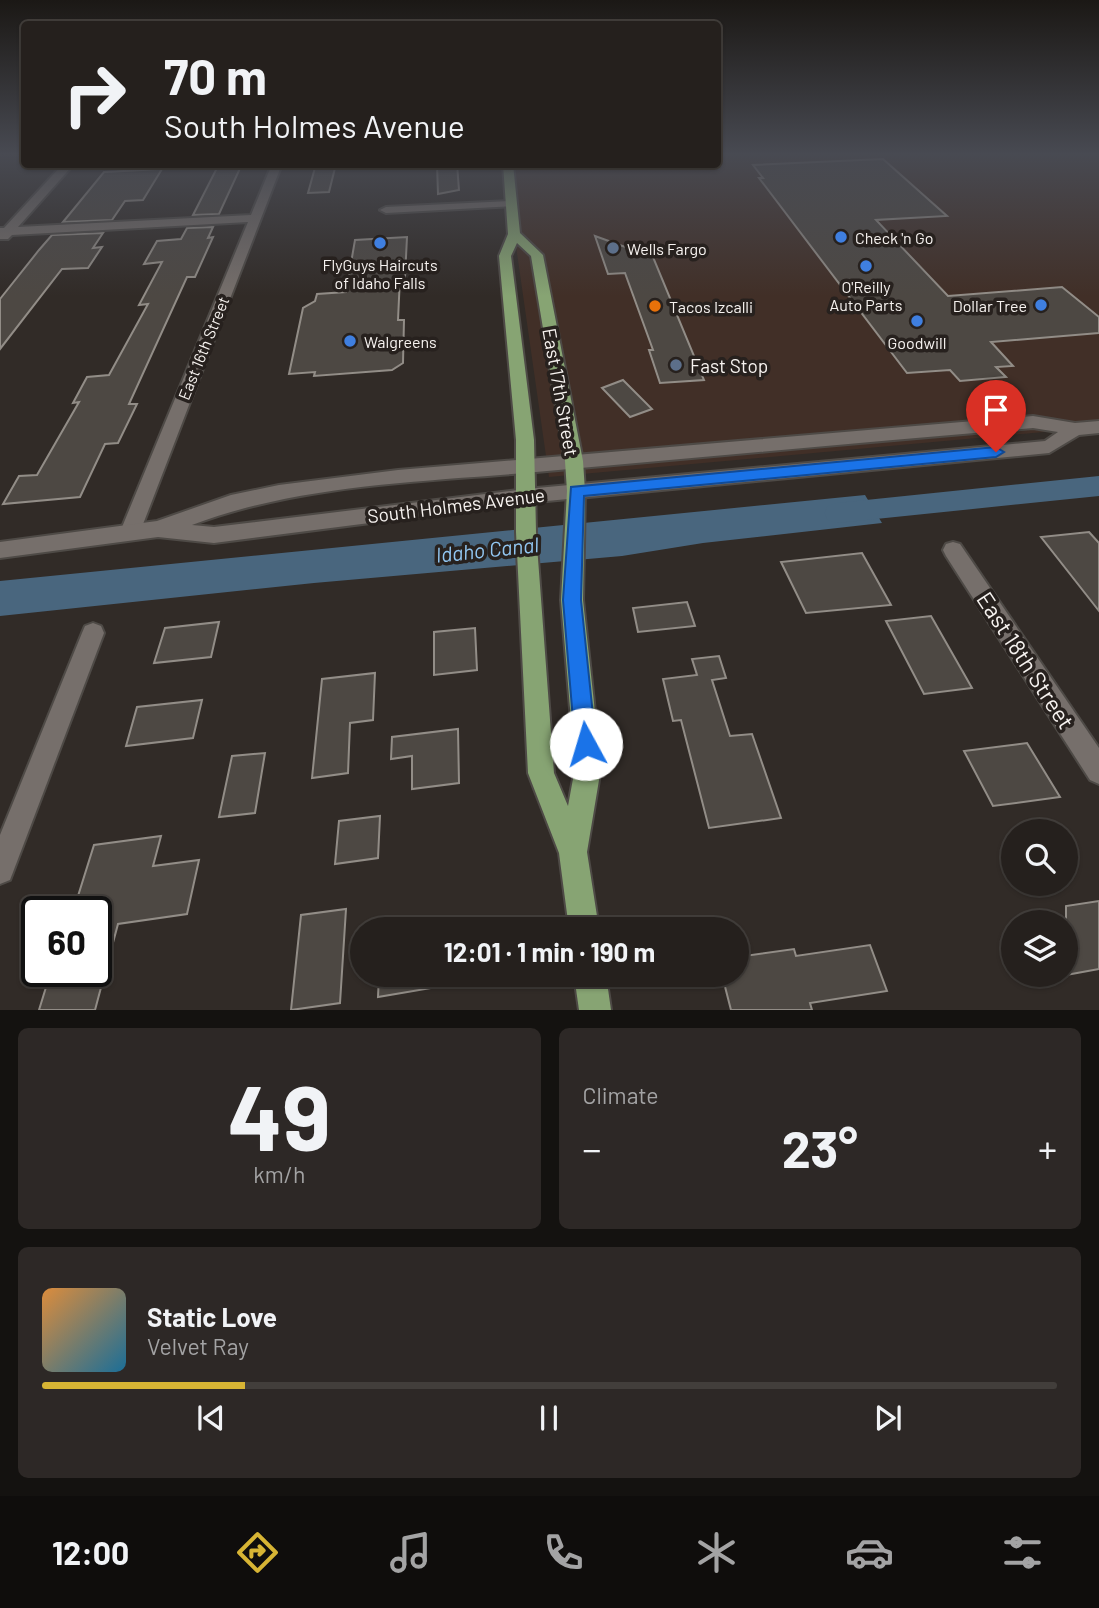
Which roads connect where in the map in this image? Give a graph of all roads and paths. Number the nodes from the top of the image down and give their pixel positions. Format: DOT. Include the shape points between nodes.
graph roads {
  1 [pos="34,201"];
  2 [pos="262,201"];
  3 [pos="510,204"];
  4 [pos="386,210"];
  5 [pos="255,218"];
  6 [pos="514,234"];
  7 [pos="3,235"];
  8 [pos="1099,426"];
  9 [pos="1075,429"];
  10 [pos="574,460"];
  11 [pos="526,465"];
  12 [pos="576,491"];
  13 [pos="526,496"];
  14 [pos="158,529"];
  15 [pos="130,532"];
  16 [pos="0,550"];
  17 [pos="953,550"];
  18 [pos="93,633"];
  19 [pos="1099,771"];
  20 [pos="573,853"];
  21 [pos="0,870"];
  22 [pos="582,917"];
  23 [pos="592,987"];
  24 [pos="595,1010"];
  1 -- 7 [label="main road"];
  2 -- 5 [label="main road, East 16th Street"];
  3 -- 4 [label="main road"];
  3 -- 6 [label="main road, East 17th Street"];
  5 -- 7 [label="main road"];
  5 -- 15 [label="main road, East 16th Street"];
  6 -- 10 [label="main road, East 17th Street" via="537,255"];
  6 -- 11 [label="main road, East 17th Street" via="505,256"];
  8 -- 9 [label="main road, South Holmes Avenue"];
  9 -- 10 [label="main road, South Holmes Avenue" via="1033,422"];
  9 -- 12 [label="main road, South Holmes Avenue" via="1049,447"];
  10 -- 11 [label="main road, South Holmes Avenue"];
  10 -- 12 [label="main road, East 17th Street"];
  11 -- 13 [label="main road, East 17th Street"];
  11 -- 14 [label="main road, South Holmes Avenue" via="279,492 217,505"];
  12 -- 13 [label="main road, South Holmes Avenue"];
  12 -- 20 [label="main road, East 17th Street" via="572,600 588,768"];
  13 -- 14 [label="main road, South Holmes Avenue" via="214,535"];
  13 -- 20 [label="main road, East 17th Street" via="541,773"];
  14 -- 15 [label="main road, South Holmes Avenue"];
  15 -- 16 [label="main road, South Holmes Avenue"];
  17 -- 19 [label="main road, East 18th Street"];
  18 -- 21 [label="main road"];
  20 -- 22 [label="main road, East 17th Street"];
  23 -- 24 [label="main road"];
}
